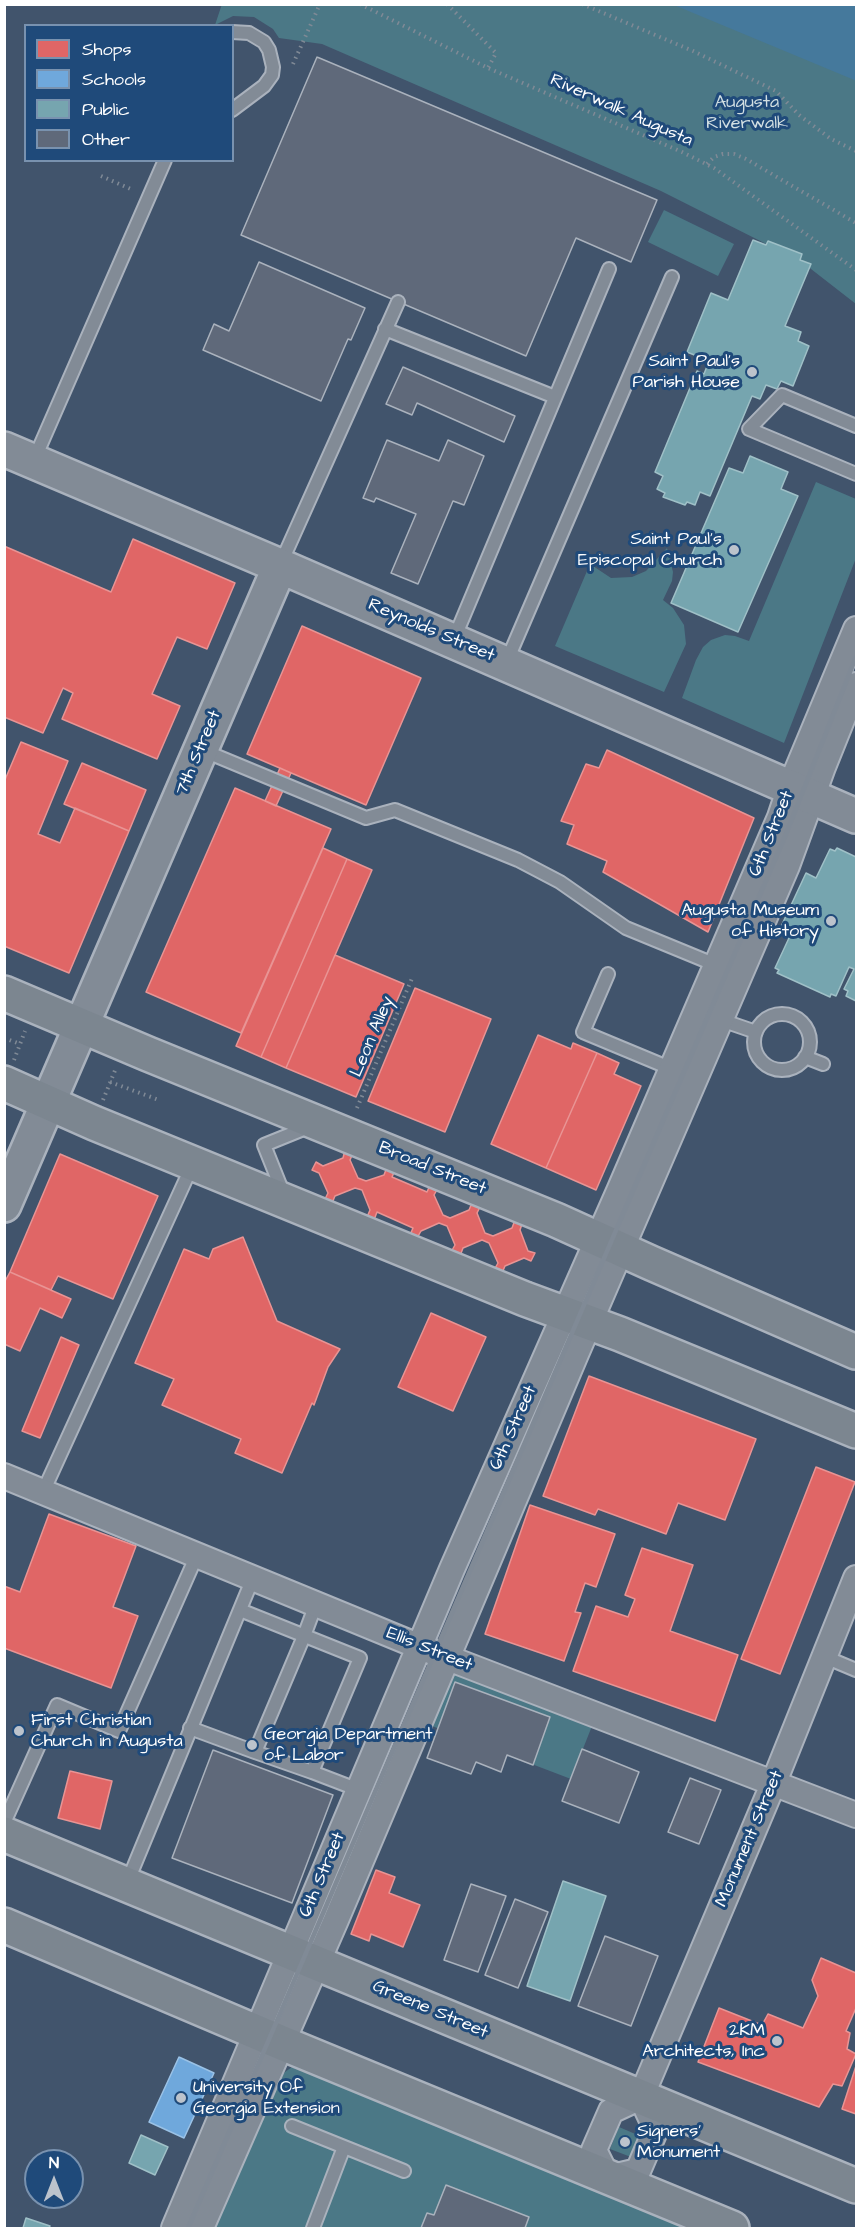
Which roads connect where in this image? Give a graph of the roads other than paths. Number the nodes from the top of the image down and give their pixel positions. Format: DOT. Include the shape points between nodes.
graph roads {
  1 [pos="234,32"];
  2 [pos="234,109"];
  3 [pos="164,162"];
  4 [pos="609,269"];
  5 [pos="672,277"];
  6 [pos="398,302"];
  7 [pos="385,329"];
  8 [pos="555,397"];
  9 [pos="856,426"];
  10 [pos="19,455"];
  11 [pos="856,474"];
  12 [pos="280,566"];
  13 [pos="856,629"];
  14 [pos="453,641"];
  15 [pos="506,664"];
  16 [pos="856,685"];
  17 [pos="201,749"];
  18 [pos="801,792"];
  19 [pos="856,816"];
  20 [pos="716,965"];
  21 [pos="608,974"];
  22 [pos="4,993"];
  23 [pos="721,1020"];
  24 [pos="81,1026"];
  25 [pos="756,1032"];
  26 [pos="805,1057"];
  27 [pos="823,1064"];
  28 [pos="672,1069"];
  29 [pos="9,1072"];
  30 [pos="49,1102"];
  31 [pos="318,1123"];
  32 [pos="193,1163"];
  33 [pos="287,1202"];
  34 [pos="4,1206"];
  35 [pos="610,1244"];
  36 [pos="577,1319"];
  37 [pos="856,1352"];
  38 [pos="856,1431"];
  39 [pos="4,1476"];
  40 [pos="43,1492"];
  41 [pos="197,1555"];
  42 [pos="253,1578"];
  43 [pos="856,1578"];
  44 [pos="316,1604"];
  45 [pos="240,1610"];
  46 [pos="304,1636"];
  47 [pos="420,1646"];
  48 [pos="447,1657"];
  49 [pos="825,1657"];
  50 [pos="856,1670"];
  51 [pos="190,1728"];
  52 [pos="255,1752"];
  53 [pos="312,1772"];
  54 [pos="774,1782"];
  55 [pos="359,1790"];
  56 [pos="856,1815"];
  57 [pos="4,1823"];
  58 [pos="4,1834"];
  59 [pos="126,1885"];
  60 [pos="4,1925"];
  61 [pos="304,1958"];
  62 [pos="269,2037"];
  63 [pos="641,2097"];
  64 [pos="292,2126"];
  65 [pos="344,2147"];
  66 [pos="404,2171"];
  67 [pos="608,2178"];
  68 [pos="856,2186"];
  69 [pos="174,2229"];
  70 [pos="201,2229"];
  71 [pos="313,2229"];
  72 [pos="732,2229"];
  1 -- 2 [label="lane" via="249,33 264,42 273,67 264,87"];
  3 -- 10 [label="lane"];
  4 -- 8 [label="lane"];
  5 -- 15 [label="lane"];
  6 -- 7 [label="lane, 7th Street"];
  7 -- 8 [label="lane"];
  7 -- 12 [label="lane, 7th Street"];
  8 -- 14 [label="lane"];
  9 -- 11 [label="lane" via="782,395 749,429"];
  10 -- 12 [label="main road, Reynolds Street"];
  12 -- 14 [label="main road, Reynolds Street"];
  12 -- 17 [label="main road, 7th Street"];
  13 -- 18 [label="street, 6th Street"];
  14 -- 15 [label="main road, Reynolds Street"];
  15 -- 18 [label="main road, Reynolds Street"];
  16 -- 18 [label="street, 6th Street"];
  17 -- 20 [label="lane" via="366,818 395,810 518,860 560,882 626,928"];
  17 -- 24 [label="main road, 7th Street"];
  18 -- 19 [label="main road, Reynolds Street"];
  18 -- 20 [label="street, 6th Street" via="780,817"];
  18 -- 23 [label="street, 6th Street" via="787,866"];
  20 -- 28 [label="street, 6th Street"];
  21 -- 28 [label="lane" via="583,1032"];
  22 -- 24 [label="main road, Broad Street"];
  23 -- 25 [label="lane"];
  23 -- 35 [label="street, 6th Street"];
  24 -- 30 [label="main road, 7th Street"];
  24 -- 31 [label="main road, Broad Street"];
  25 -- 26 [label="lane" via="755,1052 768,1067 787,1070"];
  25 -- 26 [label="lane" via="774,1015 791,1016 809,1034"];
  26 -- 27 [label="lane"];
  28 -- 35 [label="street, 6th Street"];
  29 -- 30 [label="main road"];
  30 -- 32 [label="main road"];
  30 -- 34 [label="main road, 7th Street"];
  31 -- 33 [label="lane" via="264,1145"];
  31 -- 35 [label="main road, Broad Street"];
  32 -- 33 [label="main road"];
  32 -- 40 [label="lane"];
  33 -- 36 [label="main road"];
  35 -- 36 [label="street, 6th Street"];
  35 -- 37 [label="main road, Broad Street"];
  36 -- 38 [label="main road"];
  36 -- 47 [label="street, 6th Street"];
  36 -- 48 [label="street, 6th Street"];
  39 -- 40 [label="street, Ellis Street"];
  40 -- 41 [label="street, Ellis Street"];
  41 -- 42 [label="street, Ellis Street"];
  41 -- 57 [label="lane" via="119,1731 57,1705"];
  42 -- 44 [label="street, Ellis Street"];
  42 -- 45 [label="lane"];
  43 -- 49 [label="street, Monument Street"];
  44 -- 46 [label="lane"];
  44 -- 47 [label="street, Ellis Street"];
  45 -- 46 [label="lane"];
  45 -- 51 [label="lane"];
  46 -- 52 [label="lane"];
  46 -- 53 [label="lane" via="360,1658"];
  47 -- 48 [label="street, Ellis Street"];
  47 -- 55 [label="street, 6th Street"];
  48 -- 54 [label="street, Ellis Street"];
  48 -- 61 [label="street, 6th Street"];
  49 -- 50 [label="lane"];
  49 -- 54 [label="street, Monument Street"];
  51 -- 52 [label="lane"];
  51 -- 59 [label="lane"];
  52 -- 53 [label="lane"];
  53 -- 55 [label="lane"];
  54 -- 56 [label="street, Ellis Street"];
  54 -- 63 [label="street, Monument Street"];
  55 -- 61 [label="street, 6th Street"];
  58 -- 59 [label="main road, Greene Street"];
  59 -- 61 [label="main road, Greene Street"];
  60 -- 62 [label="main road"];
  61 -- 62 [label="street, 6th Street"];
  61 -- 63 [label="main road, Greene Street"];
  62 -- 67 [label="main road"];
  62 -- 69 [label="street, 6th Street"];
  62 -- 70 [label="street, 6th Street"];
  63 -- 67 [label="street" via="611,2111 594,2150"];
  63 -- 67 [label="street" via="656,2129 638,2171"];
  63 -- 68 [label="main road, Greene Street"];
  64 -- 65 [label="lane"];
  65 -- 66 [label="lane"];
  65 -- 71 [label="lane"];
  67 -- 72 [label="main road"];
}
